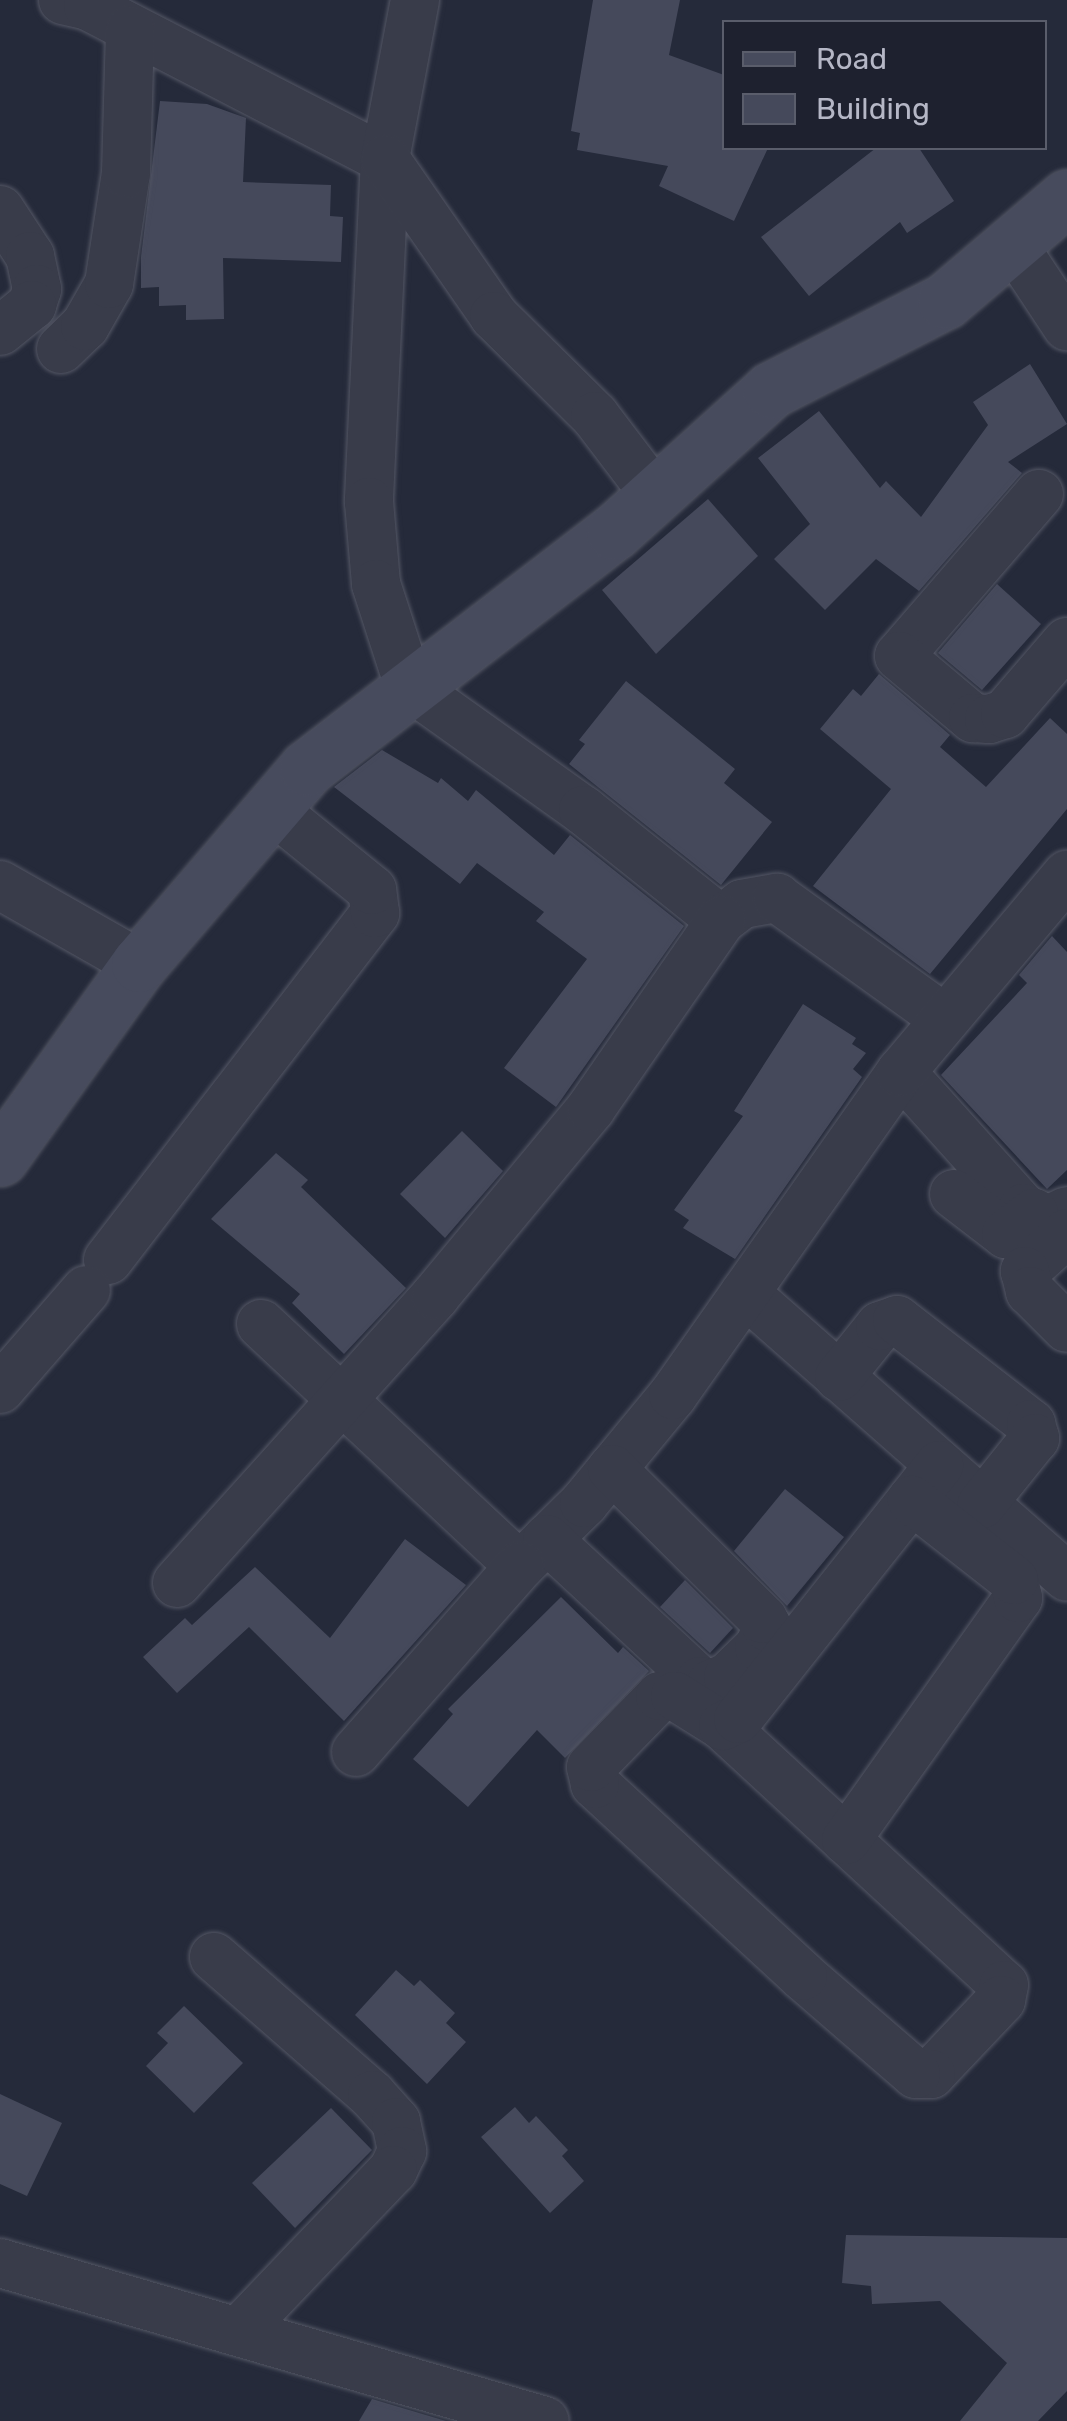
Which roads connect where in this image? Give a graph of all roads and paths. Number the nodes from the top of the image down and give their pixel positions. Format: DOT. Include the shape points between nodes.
graph roads {
  1 [pos="62,0"];
  2 [pos="416,0"];
  3 [pos="130,30"];
  4 [pos="385,159"];
  5 [pos="1067,197"];
  6 [pos="0,210"];
  7 [pos="1012,244"];
  8 [pos="1067,326"];
  9 [pos="0,331"];
  10 [pos="61,349"];
  11 [pos="1039,494"];
  12 [pos="655,495"];
  13 [pos="1067,642"];
  14 [pos="409,686"];
  15 [pos="271,808"];
  16 [pos="1067,875"];
  17 [pos="0,885"];
  18 [pos="721,920"];
  19 [pos="139,964"];
  20 [pos="944,1018"];
  21 [pos="901,1072"];
  22 [pos="0,1158"];
  23 [pos="954,1194"];
  24 [pos="1060,1216"];
  25 [pos="745,1293"];
  26 [pos="261,1324"];
  27 [pos="1067,1328"];
  28 [pos="839,1377"];
  29 [pos="0,1389"];
  30 [pos="344,1398"];
  31 [pos="1051,1426"];
  32 [pos="612,1469"];
  33 [pos="926,1483"];
  34 [pos="982,1504"];
  35 [pos="533,1553"];
  36 [pos="1067,1577"];
  37 [pos="177,1583"];
  38 [pos="723,1726"];
  39 [pos="356,1752"];
  40 [pos="846,1840"];
  41 [pos="214,1957"];
  42 [pos="0,2264"];
  43 [pos="240,2331"];
  44 [pos="545,2421"];
  1 -- 3 [label="street"];
  2 -- 4 [label="street"];
  3 -- 4 [label="street"];
  3 -- 10 [label="street" via="126,173 109,284 85,326"];
  4 -- 12 [label="street" via="494,316 596,416"];
  4 -- 14 [label="street" via="370,502 376,584"];
  5 -- 7 [label="street"];
  6 -- 9 [label="street" via="30,256 37,289 32,306"];
  7 -- 8 [label="street"];
  7 -- 12 [label="street" via="945,301 771,390"];
  11 -- 13 [label="street" via="900,656 974,718 990,719 1005,714"];
  12 -- 14 [label="street"];
  14 -- 15 [label="street" via="307,768"];
  14 -- 18 [label="street" via="584,810"];
  15 -- 19 [label="street"];
  15 -- 29 [label="street" via="372,890 375,913 97,1275"];
  16 -- 20 [label="street"];
  17 -- 19 [label="street"];
  18 -- 20 [label="street" via="742,904 777,898"];
  18 -- 30 [label="street" via="591,1108"];
  19 -- 22 [label="street"];
  20 -- 21 [label="street"];
  21 -- 24 [label="street"];
  21 -- 25 [label="street"];
  23 -- 24 [label="street" via="1006,1234"];
  24 -- 27 [label="street" via="1025,1271 1030,1290"];
  25 -- 28 [label="street"];
  25 -- 32 [label="street"];
  26 -- 30 [label="street"];
  28 -- 31 [label="street" via="880,1326 897,1320 1031,1424"];
  28 -- 33 [label="street"];
  30 -- 35 [label="street"];
  30 -- 37 [label="street"];
  31 -- 34 [label="street"];
  32 -- 35 [label="street"];
  32 -- 35 [label="street" via="763,1619 767,1627 759,1647 728,1677 700,1681"];
  33 -- 34 [label="street"];
  33 -- 38 [label="street" via="738,1718"];
  33 -- 40 [label="street" via="1014,1580 1018,1598"];
  34 -- 36 [label="street"];
  35 -- 39 [label="street"];
  38 -- 40 [label="street"];
  38 -- 40 [label="street" via="675,1696 660,1696 590,1767 595,1784 916,2074 931,2074 1000,2000 1004,1985"];
  41 -- 43 [label="street" via="372,2095 396,2122 402,2151 393,2170"];
  42 -- 43 [label="street"];
  43 -- 44 [label="street"];
}
